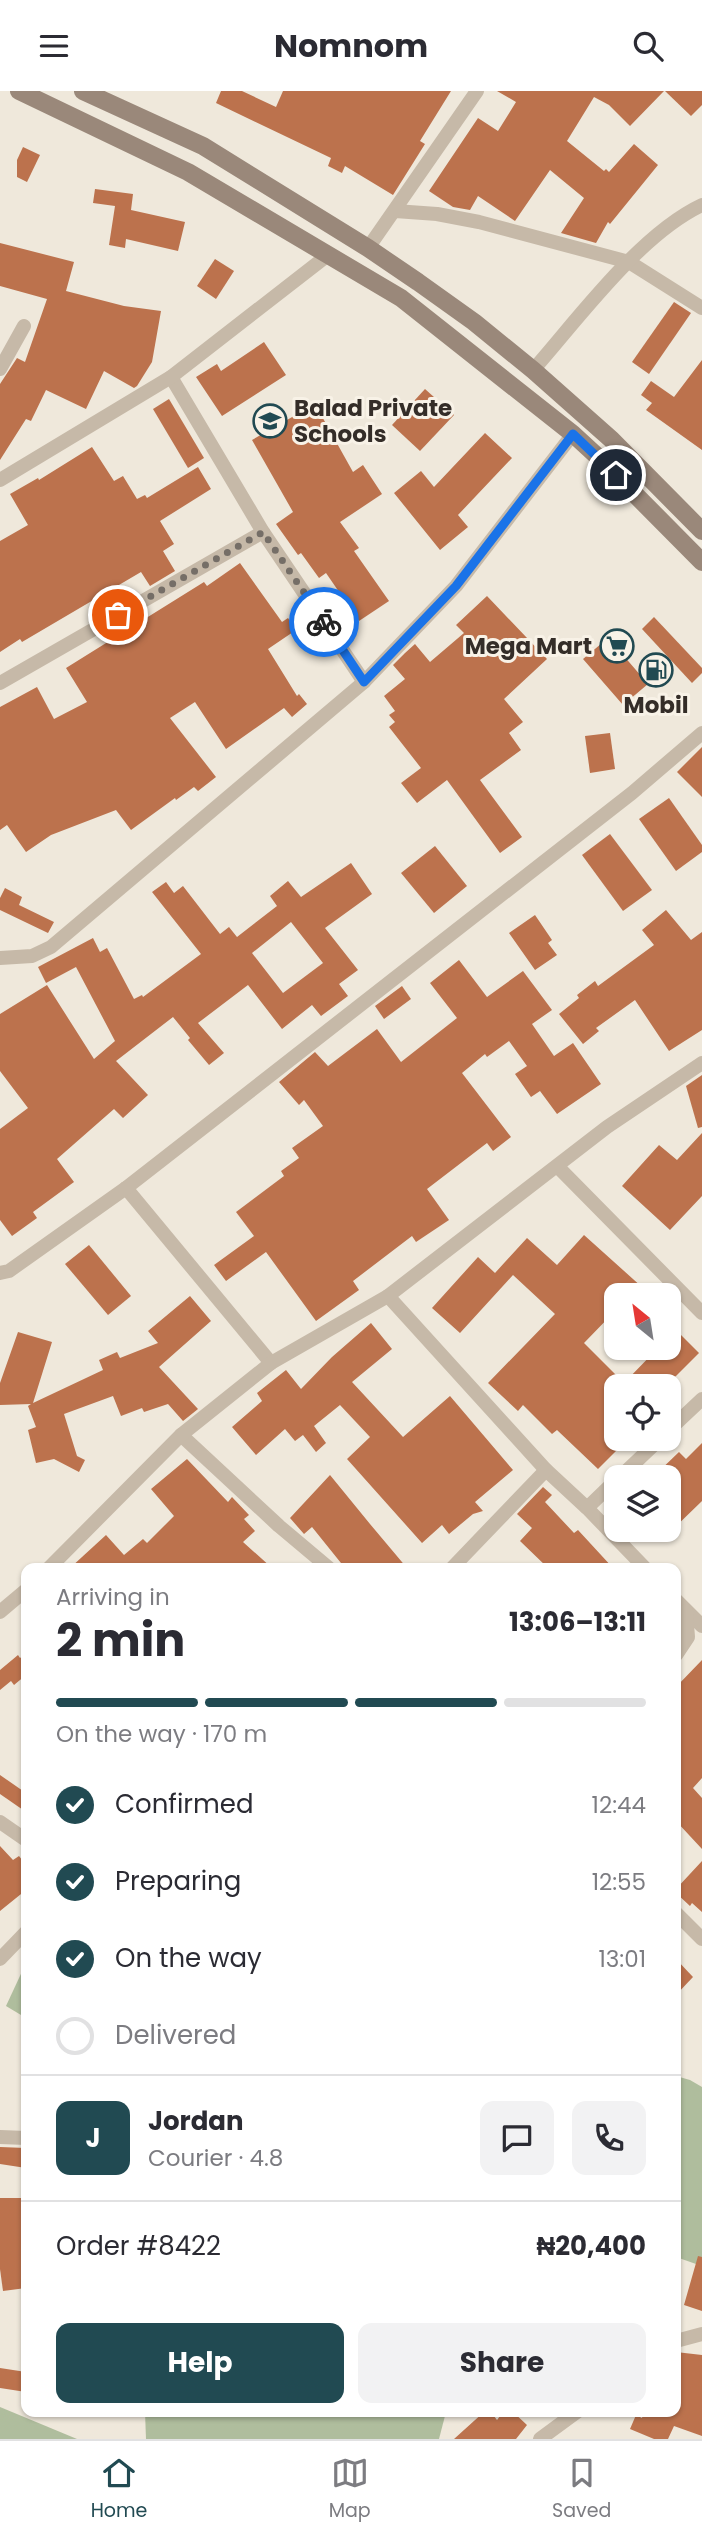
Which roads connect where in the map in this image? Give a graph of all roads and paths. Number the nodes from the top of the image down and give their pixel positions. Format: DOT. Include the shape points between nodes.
graph roads {
  1 [pos="19,91"];
  2 [pos="83,91"];
  3 [pos="477,91"];
  4 [pos="701,203"];
  5 [pos="395,211"];
  6 [pos="368,248"];
  7 [pos="328,255"];
  8 [pos="629,261"];
  9 [pos="702,308"];
  10 [pos="24,326"];
  11 [pos="0,369"];
  12 [pos="533,370"];
  13 [pos="171,377"];
  14 [pos="573,434"];
  15 [pos="0,480"];
  16 [pos="702,531"];
  17 [pos="263,532"];
  18 [pos="702,562"];
  19 [pos="364,682"];
  20 [pos="0,683"];
  21 [pos="702,733"];
  22 [pos="0,958"];
  23 [pos="702,1063"];
  24 [pos="558,1167"];
  25 [pos="126,1188"];
  26 [pos="0,1273"];
  27 [pos="388,1296"];
  28 [pos="702,1313"];
  29 [pos="271,1363"];
  30 [pos="702,1399"];
  31 [pos="681,1419"];
  32 [pos="181,1435"];
  33 [pos="647,1451"];
  34 [pos="633,1465"];
  35 [pos="546,1470"];
  36 [pos="604,1492"];
  37 [pos="587,1508"];
  38 [pos="54,1563"];
  39 [pos="323,1563"];
  40 [pos="457,1563"];
  41 [pos="640,1563"];
  42 [pos="21,1594"];
  43 [pos="681,1606"];
  44 [pos="686,1611"];
  45 [pos="0,1612"];
  46 [pos="702,1626"];
  47 [pos="681,1648"];
  48 [pos="0,1822"];
  49 [pos="21,1837"];
  50 [pos="681,1918"];
  51 [pos="21,1937"];
  52 [pos="702,1939"];
  53 [pos="0,1959"];
  54 [pos="0,2137"];
  55 [pos="21,2138"];
  56 [pos="702,2334"];
  57 [pos="681,2340"];
  58 [pos="570,2417"];
  59 [pos="540,2439"];
  1 -- 7 [label="street" via="188,172"];
  2 -- 6 [label="street" via="203,146"];
  3 -- 5 [label="street"];
  4 -- 8 [label="street"];
  5 -- 6 [label="street"];
  5 -- 8 [label="street" via="479,222"];
  6 -- 12 [label="street" via="474,322"];
  7 -- 13 [label="street"];
  7 -- 14 [label="street" via="401,298"];
  8 -- 9 [label="street"];
  8 -- 12 [label="street"];
  10 -- 11 [label="street"];
  12 -- 16 [label="street" via="612,440"];
  13 -- 15 [label="street"];
  13 -- 17 [label="street"];
  14 -- 18 [label="street"];
  14 -- 19 [label="street" via="456,586"];
  17 -- 19 [label="street"];
  17 -- 20 [label="street"];
  19 -- 22 [label="street" via="51,947 32,956"];
  21 -- 25 [label="street" via="632,793"];
  23 -- 24 [label="street" via="635,1107"];
  24 -- 27 [label="street"];
  24 -- 28 [label="street"];
  25 -- 26 [label="street"];
  25 -- 29 [label="street"];
  27 -- 29 [label="street"];
  27 -- 35 [label="street"];
  29 -- 32 [label="street"];
  30 -- 31 [label="street"];
  32 -- 38 [label="street"];
  32 -- 39 [label="street"];
  33 -- 34 [label="street"];
  35 -- 37 [label="street"];
  35 -- 40 [label="street"];
  36 -- 37 [label="street"];
  37 -- 41 [label="street"];
  42 -- 45 [label="street"];
  43 -- 44 [label="street"];
  44 -- 46 [label="street"];
  44 -- 47 [label="street" via="688,1637"];
  48 -- 49 [label="street"];
  50 -- 52 [label="street"];
  51 -- 53 [label="street"];
  54 -- 55 [label="street"];
  56 -- 57 [label="street"];
  58 -- 59 [label="street"];
}
